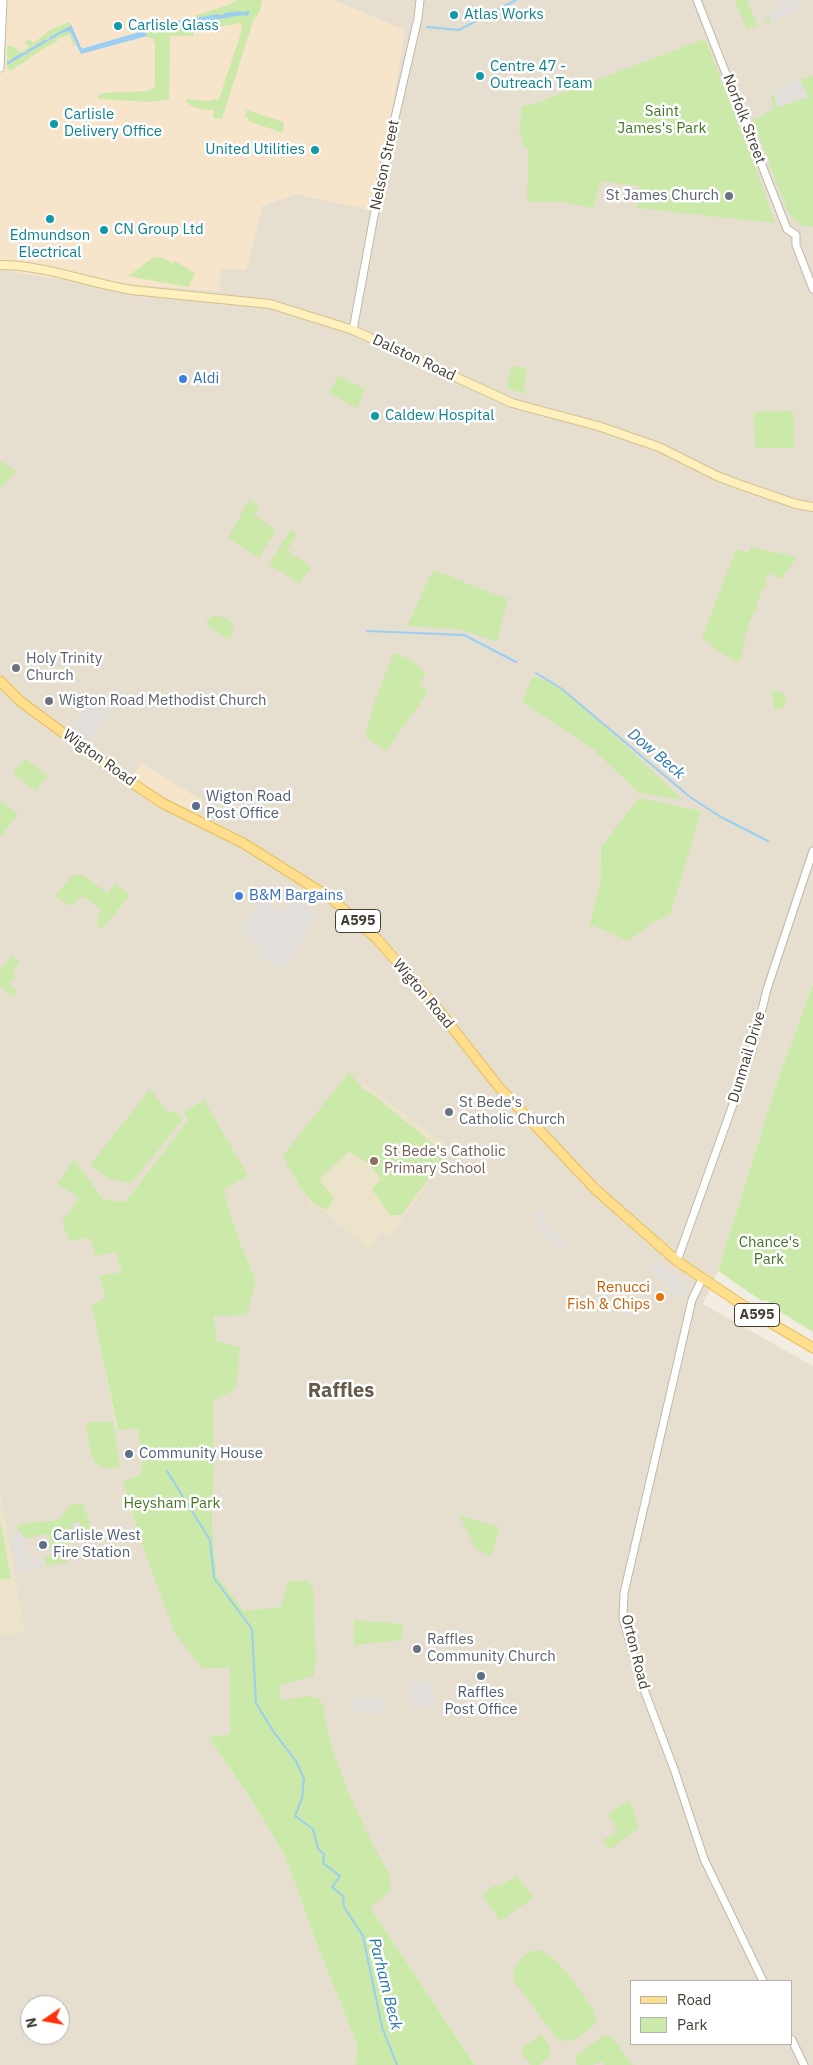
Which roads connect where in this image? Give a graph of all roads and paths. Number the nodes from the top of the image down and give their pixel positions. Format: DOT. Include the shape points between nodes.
graph roads {
  1 [pos="3,0"];
  2 [pos="420,0"];
  3 [pos="697,0"];
  4 [pos="0,68"];
  5 [pos="0,265"];
  6 [pos="813,289"];
  7 [pos="354,330"];
  8 [pos="813,507"];
  9 [pos="0,681"];
  10 [pos="813,851"];
  11 [pos="677,1262"];
  12 [pos="702,1279"];
  13 [pos="813,1348"];
  14 [pos="763,1980"];
  15 [pos="793,2042"];
  16 [pos="804,2065"];
  1 -- 4 [label="street"];
  2 -- 7 [label="street, Nelson Street" via="380,183"];
  3 -- 6 [label="street, Norfolk Street" via="787,229 796,235 796,245"];
  5 -- 7 [label="main road, Dalston Road" via="57,273 111,287 270,304"];
  7 -- 8 [label="main road, Dalston Road" via="512,403 607,429 659,447 738,484"];
  9 -- 11 [label="main road, Wigton Road / A595" via="20,701 154,797 250,847 332,899 378,940 522,1113 595,1188"];
  10 -- 11 [label="street, Dunmail Drive" via="767,989 751,1054"];
  11 -- 12 [label="main road, Wigton Road / A595"];
  12 -- 13 [label="main road, Wigton Road / A595"];
  12 -- 14 [label="street, Orton Road" via="692,1300 624,1593 624,1618 640,1679 704,1859"];
  15 -- 16 [label="street"];
}
